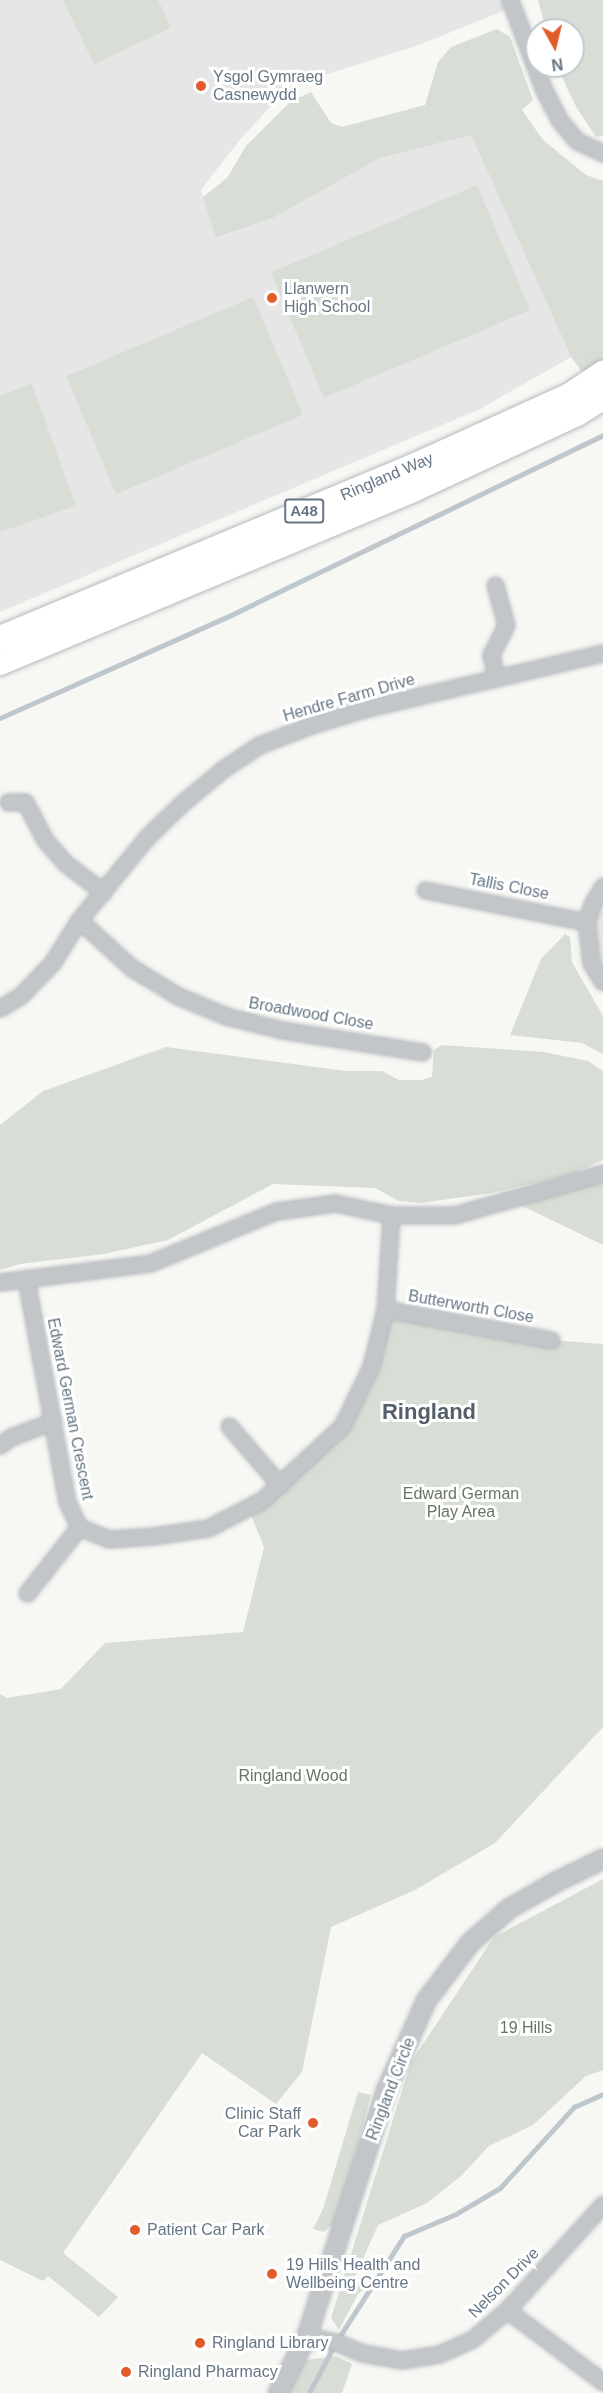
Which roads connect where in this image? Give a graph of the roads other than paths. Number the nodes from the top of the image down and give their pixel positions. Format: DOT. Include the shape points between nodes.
graph roads {
  1 [pos="510,0"];
  2 [pos="603,153"];
  3 [pos="603,374"];
  4 [pos="603,398"];
  5 [pos="495,585"];
  6 [pos="0,638"];
  7 [pos="603,652"];
  8 [pos="0,663"];
  9 [pos="496,677"];
  10 [pos="8,802"];
  11 [pos="603,886"];
  12 [pos="425,890"];
  13 [pos="103,892"];
  14 [pos="80,920"];
  15 [pos="586,922"];
  16 [pos="603,982"];
  17 [pos="0,1008"];
  18 [pos="422,1052"];
  19 [pos="603,1173"];
  20 [pos="391,1215"];
  21 [pos="26,1279"];
  22 [pos="0,1282"];
  23 [pos="385,1309"];
  24 [pos="551,1340"];
  25 [pos="52,1421"];
  26 [pos="229,1426"];
  27 [pos="0,1445"];
  28 [pos="280,1485"];
  29 [pos="79,1527"];
  30 [pos="27,1593"];
  31 [pos="603,1860"];
  32 [pos="603,2204"];
  33 [pos="507,2310"];
  34 [pos="307,2336"];
  35 [pos="603,2382"];
  36 [pos="278,2393"];
  1 -- 2 [label="street" via="560,121 577,141"];
  3 -- 6 [label="main road, Ringland Way / A48" via="570,394 409,468"];
  4 -- 8 [label="main road, Ringland Way / A48" via="577,414 413,490"];
  5 -- 9 [label="street" via="506,625 491,655"];
  7 -- 9 [label="street, Hendre Farm Drive"];
  9 -- 13 [label="street, Hendre Farm Drive" via="368,708 259,745 223,768 180,804 147,837"];
  10 -- 13 [label="street" via="25,802 45,840 65,863"];
  11 -- 15 [label="street"];
  12 -- 15 [label="street, Tallis Close"];
  13 -- 14 [label="street, Hendre Farm Drive"];
  14 -- 17 [label="street, Hendre Farm Drive" via="52,963 20,996"];
  14 -- 18 [label="street, Broadwood Close" via="132,968 178,996 226,1016 282,1030"];
  15 -- 16 [label="street" via="591,963"];
  19 -- 20 [label="street" via="454,1215"];
  20 -- 21 [label="street" via="335,1203 276,1211 150,1263"];
  20 -- 23 [label="street"];
  21 -- 22 [label="street"];
  21 -- 25 [label="street, Edward German Crescent"];
  23 -- 24 [label="street, Butterworth Close"];
  23 -- 28 [label="street" via="371,1366 342,1426"];
  25 -- 27 [label="street"];
  25 -- 29 [label="street, Edward German Crescent" via="68,1502"];
  26 -- 28 [label="street"];
  28 -- 29 [label="street" via="262,1500 208,1528 109,1539"];
  29 -- 30 [label="street"];
  31 -- 34 [label="street, Ringland Circle" via="510,1908 470,1943 426,2001 386,2091"];
  32 -- 33 [label="street, Nelson Drive"];
  33 -- 34 [label="street, Nelson Drive" via="471,2340 439,2355 401,2360"];
  33 -- 35 [label="street"];
  34 -- 36 [label="street, Ringland Circle"];
}
